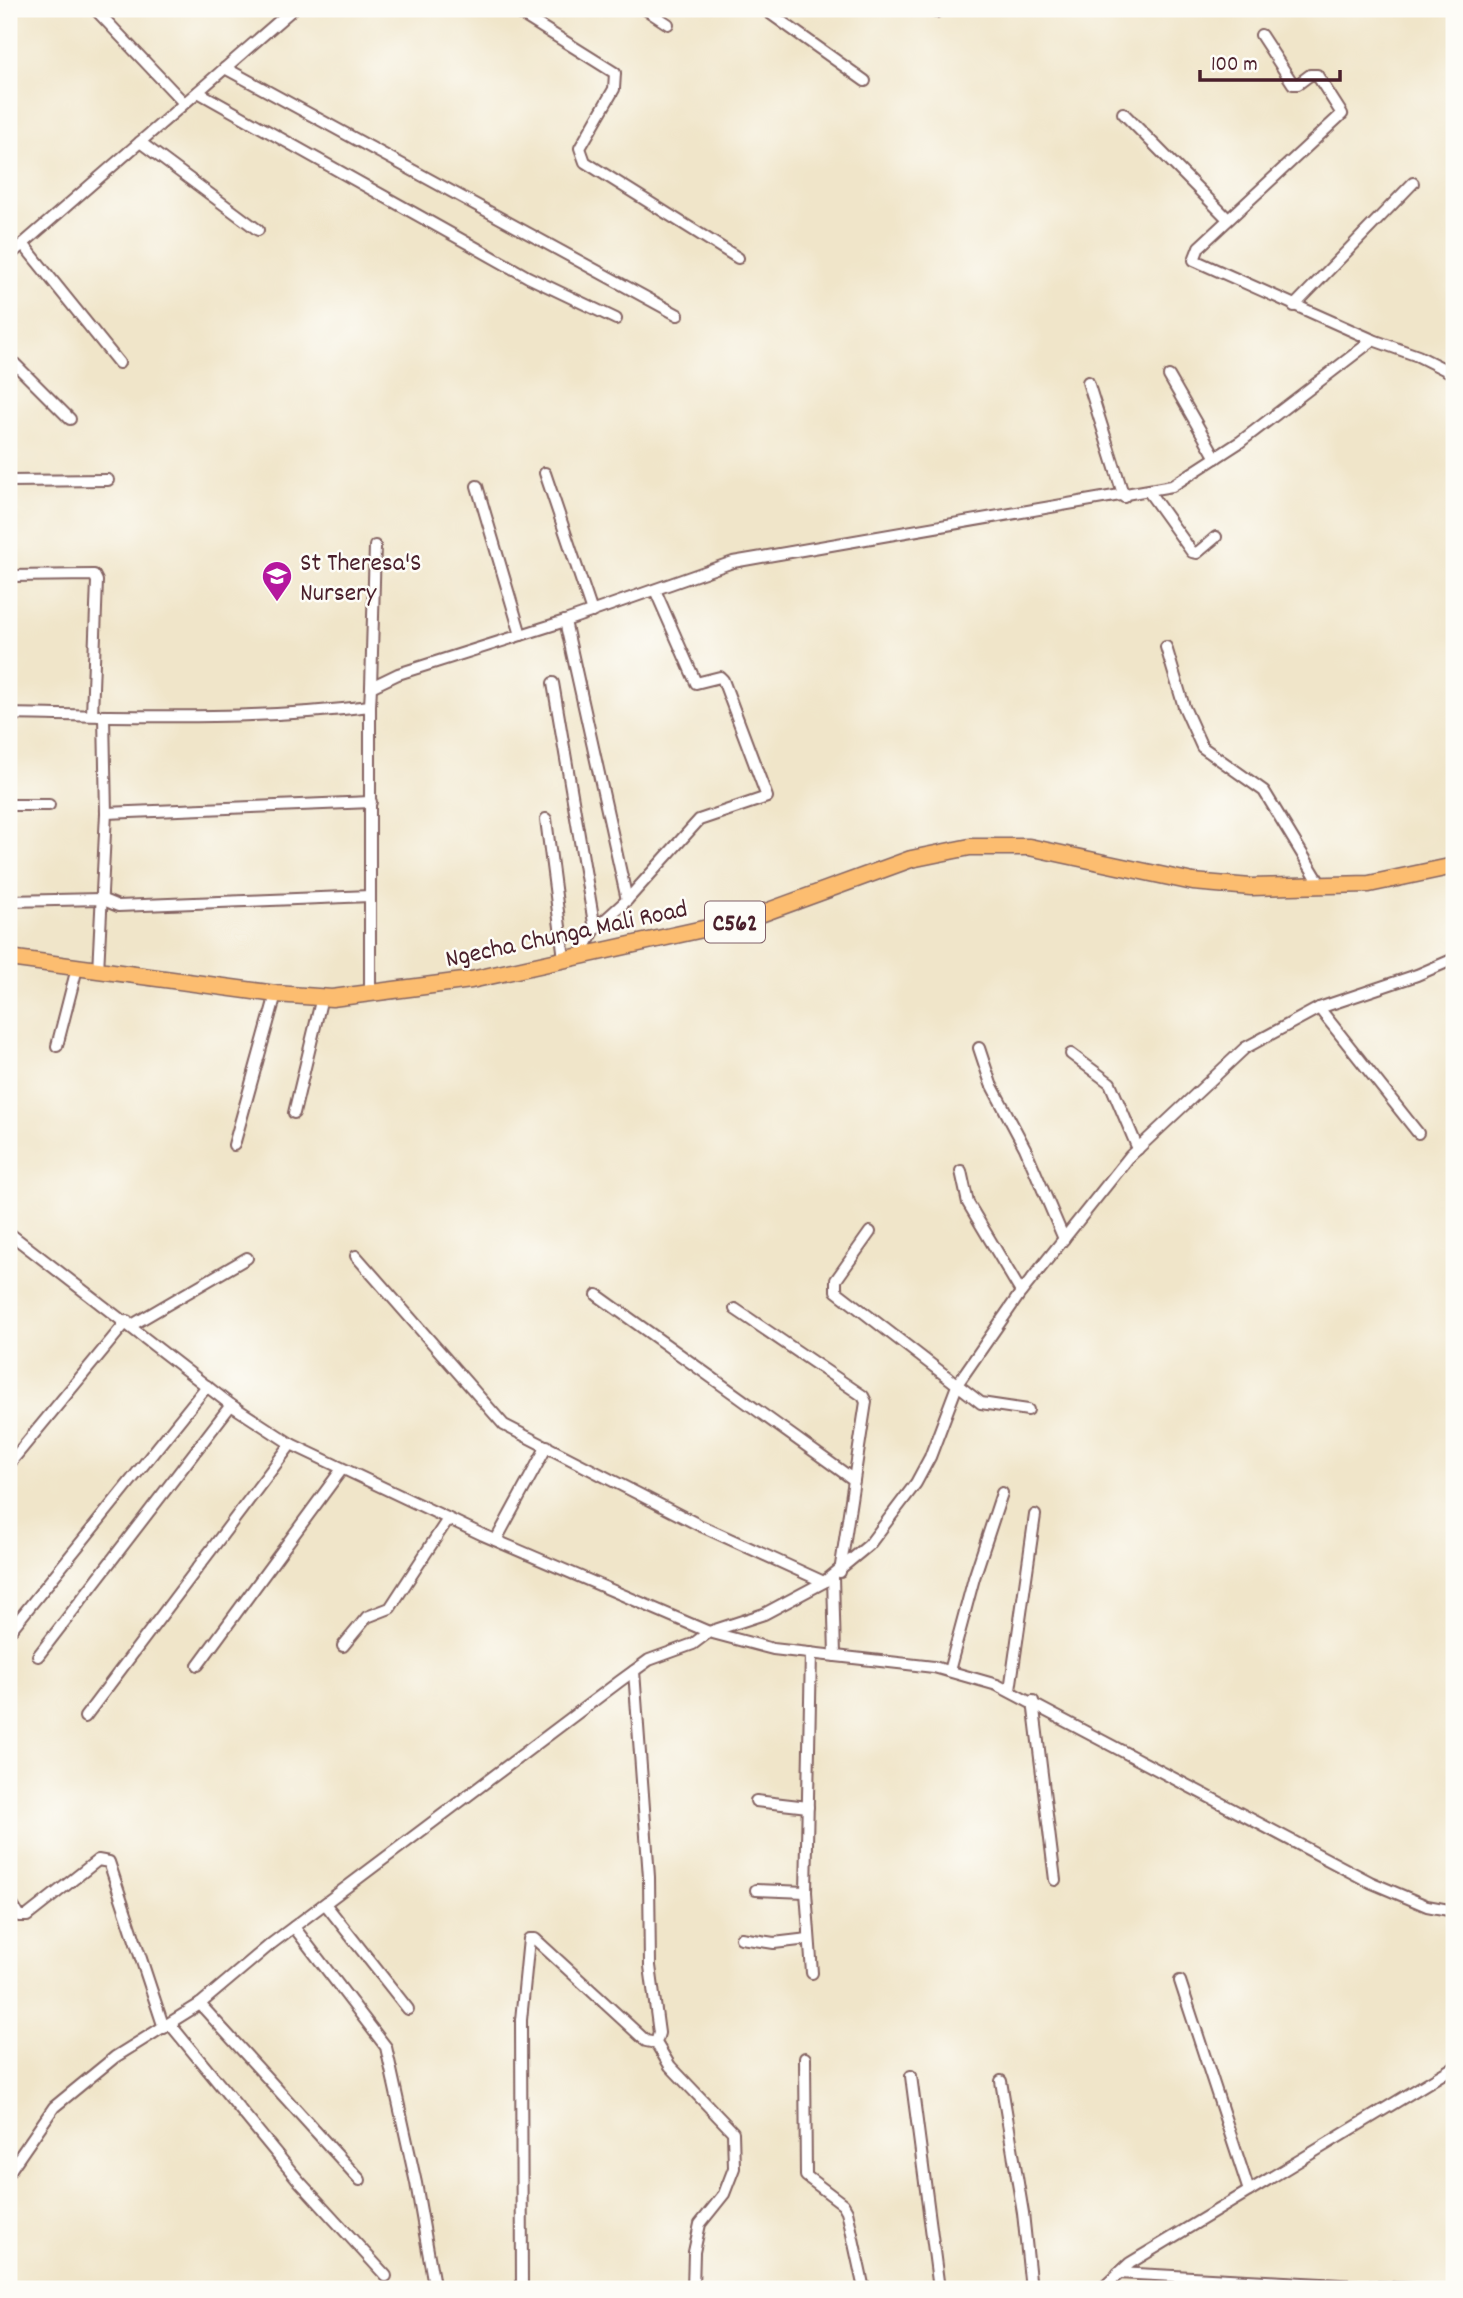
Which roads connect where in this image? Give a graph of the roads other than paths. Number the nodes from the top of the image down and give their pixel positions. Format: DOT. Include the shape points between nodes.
graph roads {
  1 [pos="94,9"];
  2 [pos="293,9"];
  3 [pos="513,9"];
  4 [pos="645,9"];
  5 [pos="764,9"];
  6 [pos="668,24"];
  7 [pos="1261,35"];
  8 [pos="225,68"];
  9 [pos="865,81"];
  10 [pos="198,92"];
  11 [pos="184,103"];
  12 [pos="1123,113"];
  13 [pos="140,142"];
  14 [pos="1413,183"];
  15 [pos="1228,219"];
  16 [pos="258,230"];
  17 [pos="23,244"];
  18 [pos="9,256"];
  19 [pos="738,258"];
  20 [pos="1294,306"];
  21 [pos="678,314"];
  22 [pos="617,319"];
  23 [pos="1373,340"];
  24 [pos="9,358"];
  25 [pos="119,363"];
  26 [pos="1454,373"];
  27 [pos="1169,376"];
  28 [pos="1088,382"];
  29 [pos="70,419"];
  30 [pos="1216,458"];
  31 [pos="545,473"];
  32 [pos="108,480"];
  33 [pos="9,481"];
  34 [pos="477,486"];
  35 [pos="1149,492"];
  36 [pos="1124,497"];
  37 [pos="1216,537"];
  38 [pos="375,546"];
  39 [pos="9,576"];
  40 [pos="655,590"];
  41 [pos="592,612"];
  42 [pos="565,621"];
  43 [pos="521,635"];
  44 [pos="1166,647"];
  45 [pos="553,683"];
  46 [pos="371,687"];
  47 [pos="370,706"];
  48 [pos="9,714"];
  49 [pos="92,715"];
  50 [pos="104,717"];
  51 [pos="371,802"];
  52 [pos="49,804"];
  53 [pos="9,805"];
  54 [pos="106,813"];
  55 [pos="546,819"];
  56 [pos="1454,866"];
  57 [pos="1321,885"];
  58 [pos="370,896"];
  59 [pos="101,899"];
  60 [pos="627,900"];
  61 [pos="9,901"];
  62 [pos="595,929"];
  63 [pos="581,954"];
  64 [pos="9,958"];
  65 [pos="565,958"];
  66 [pos="1454,959"];
  67 [pos="77,968"];
  68 [pos="98,971"];
  69 [pos="370,993"];
  70 [pos="276,994"];
  71 [pos="322,997"];
  72 [pos="1319,1008"];
  73 [pos="57,1046"];
  74 [pos="979,1048"];
  75 [pos="1071,1054"];
  76 [pos="294,1113"];
  77 [pos="1418,1133"];
  78 [pos="234,1145"];
  79 [pos="1138,1149"];
  80 [pos="961,1171"];
  81 [pos="870,1232"];
  82 [pos="9,1233"];
  83 [pos="1064,1239"];
  84 [pos="356,1256"];
  85 [pos="247,1258"];
  86 [pos="1021,1292"];
  87 [pos="597,1295"];
  88 [pos="735,1309"];
  89 [pos="129,1323"];
  90 [pos="958,1383"];
  91 [pos="207,1385"];
  92 [pos="232,1405"];
  93 [pos="1028,1410"];
  94 [pos="291,1444"];
  95 [pos="547,1446"];
  96 [pos="9,1464"];
  97 [pos="342,1469"];
  98 [pos="854,1480"];
  99 [pos="1002,1493"];
  100 [pos="1035,1515"];
  101 [pos="449,1519"];
  102 [pos="496,1540"];
  103 [pos="832,1577"];
  104 [pos="9,1632"];
  105 [pos="709,1632"];
  106 [pos="342,1646"];
  107 [pos="811,1653"];
  108 [pos="38,1656"];
  109 [pos="835,1656"];
  110 [pos="198,1665"];
  111 [pos="634,1671"];
  112 [pos="948,1671"];
  113 [pos="1010,1690"];
  114 [pos="1032,1701"];
  115 [pos="85,1717"];
  116 [pos="756,1801"];
  117 [pos="808,1807"];
  118 [pos="1055,1880"];
  119 [pos="756,1891"];
  120 [pos="806,1892"];
  121 [pos="9,1900"];
  122 [pos="326,1905"];
  123 [pos="1454,1911"];
  124 [pos="294,1927"];
  125 [pos="741,1938"];
  126 [pos="808,1938"];
  127 [pos="812,1973"];
  128 [pos="1180,1981"];
  129 [pos="200,2004"];
  130 [pos="408,2009"];
  131 [pos="167,2026"];
  132 [pos="656,2043"];
  133 [pos="805,2058"];
  134 [pos="1454,2067"];
  135 [pos="911,2076"];
  136 [pos="1001,2081"];
  137 [pos="9,2172"];
  138 [pos="360,2180"];
  139 [pos="1249,2191"];
  140 [pos="1118,2273"];
  141 [pos="386,2276"];
  142 [pos="1239,2284"];
  143 [pos="434,2285"];
  144 [pos="1315,2286"];
  145 [pos="1355,2287"];
  146 [pos="522,2289"];
  147 [pos="693,2289"];
  148 [pos="864,2289"];
  149 [pos="939,2289"];
  150 [pos="1031,2289"];
  151 [pos="1103,2289"];
  152 [pos="1414,2289"];
  1 -- 11 [label="street"];
  2 -- 8 [label="street"];
  3 -- 19 [label="street" via="615,73 614,89 580,148 585,162"];
  4 -- 6 [label="street"];
  5 -- 9 [label="street"];
  7 -- 15 [label="street" via="1293,84 1317,75 1342,114"];
  8 -- 10 [label="street"];
  8 -- 21 [label="street"];
  10 -- 11 [label="street"];
  10 -- 22 [label="street" via="528,277"];
  11 -- 13 [label="street"];
  12 -- 15 [label="street"];
  13 -- 16 [label="street"];
  13 -- 17 [label="street"];
  14 -- 20 [label="street"];
  15 -- 20 [label="street" via="1199,247 1196,264"];
  17 -- 18 [label="street"];
  17 -- 25 [label="street"];
  20 -- 23 [label="street"];
  23 -- 26 [label="street"];
  23 -- 30 [label="street"];
  24 -- 29 [label="street"];
  27 -- 30 [label="street"];
  28 -- 36 [label="street"];
  30 -- 35 [label="street" via="1172,486"];
  31 -- 41 [label="street"];
  32 -- 33 [label="street"];
  34 -- 43 [label="street"];
  35 -- 36 [label="street"];
  35 -- 37 [label="street" via="1192,552"];
  36 -- 40 [label="street" via="759,556"];
  38 -- 46 [label="street"];
  39 -- 49 [label="street" via="95,577"];
  40 -- 41 [label="street"];
  40 -- 60 [label="street" via="696,683 723,680 766,797 699,820"];
  41 -- 42 [label="street"];
  42 -- 43 [label="street"];
  42 -- 60 [label="street"];
  43 -- 46 [label="street"];
  44 -- 57 [label="street" via="1202,747 1264,792"];
  45 -- 62 [label="street"];
  46 -- 47 [label="street"];
  47 -- 50 [label="street" via="302,715"];
  47 -- 51 [label="street"];
  48 -- 49 [label="street"];
  49 -- 50 [label="street"];
  50 -- 54 [label="street"];
  51 -- 54 [label="street"];
  51 -- 58 [label="street"];
  52 -- 53 [label="street"];
  54 -- 59 [label="street"];
  55 -- 65 [label="street"];
  56 -- 57 [label="main road, Ngecha Chunga Mali Road / C562" via="1369,884"];
  57 -- 63 [label="main road, Ngecha Chunga Mali Road / C562" via="1251,887 1193,882 1029,847 970,847 911,859 744,920"];
  58 -- 59 [label="street" via="118,906"];
  58 -- 69 [label="street"];
  59 -- 61 [label="street"];
  59 -- 68 [label="street"];
  60 -- 62 [label="street"];
  62 -- 63 [label="street"];
  63 -- 65 [label="main road, Ngecha Chunga Mali Road / C562"];
  64 -- 67 [label="main road, Ngecha Chunga Mali Road / C562"];
  65 -- 69 [label="main road, Ngecha Chunga Mali Road / C562" via="471,980"];
  66 -- 72 [label="street"];
  67 -- 68 [label="main road, Ngecha Chunga Mali Road / C562"];
  67 -- 73 [label="street"];
  68 -- 70 [label="main road, Ngecha Chunga Mali Road / C562"];
  69 -- 71 [label="main road, Ngecha Chunga Mali Road / C562"];
  70 -- 71 [label="main road, Ngecha Chunga Mali Road / C562"];
  70 -- 78 [label="street"];
  71 -- 76 [label="street"];
  72 -- 77 [label="street"];
  72 -- 79 [label="street" via="1245,1048"];
  74 -- 83 [label="street" via="991,1084"];
  75 -- 79 [label="street" via="1110,1083"];
  79 -- 83 [label="street"];
  80 -- 86 [label="street" via="968,1203"];
  81 -- 90 [label="street" via="836,1280 836,1291"];
  82 -- 89 [label="street"];
  83 -- 86 [label="street"];
  84 -- 95 [label="street" via="504,1425"];
  85 -- 89 [label="street"];
  86 -- 90 [label="street"];
  87 -- 98 [label="street"];
  88 -- 98 [label="street" via="863,1396 866,1402"];
  89 -- 91 [label="street"];
  89 -- 96 [label="street"];
  90 -- 93 [label="street" via="981,1403"];
  90 -- 103 [label="street" via="916,1483 869,1545"];
  91 -- 92 [label="street"];
  91 -- 104 [label="street"];
  92 -- 94 [label="street"];
  92 -- 108 [label="street"];
  94 -- 97 [label="street"];
  94 -- 115 [label="street"];
  95 -- 102 [label="street"];
  95 -- 103 [label="street" via="699,1525"];
  97 -- 101 [label="street"];
  97 -- 110 [label="street"];
  98 -- 103 [label="street"];
  99 -- 112 [label="street"];
  100 -- 113 [label="street"];
  101 -- 102 [label="street"];
  101 -- 106 [label="street" via="390,1608 367,1617"];
  102 -- 105 [label="street"];
  103 -- 105 [label="street" via="764,1614"];
  103 -- 109 [label="street"];
  105 -- 107 [label="street" via="773,1649"];
  105 -- 111 [label="street"];
  107 -- 109 [label="street"];
  107 -- 117 [label="street"];
  109 -- 112 [label="street"];
  111 -- 122 [label="street"];
  111 -- 132 [label="street" via="649,1877 650,1966 659,2033"];
  112 -- 113 [label="street"];
  113 -- 114 [label="street"];
  114 -- 118 [label="street"];
  114 -- 123 [label="street" via="1370,1882 1427,1906"];
  116 -- 117 [label="street"];
  117 -- 120 [label="street"];
  119 -- 120 [label="street"];
  120 -- 126 [label="street"];
  121 -- 131 [label="street" via="19,1916 27,1916 99,1860 109,1862"];
  122 -- 124 [label="street"];
  122 -- 130 [label="street"];
  124 -- 129 [label="street"];
  124 -- 143 [label="street" via="386,2047"];
  125 -- 126 [label="street" via="774,1943"];
  126 -- 127 [label="street"];
  128 -- 139 [label="street"];
  129 -- 131 [label="street"];
  129 -- 138 [label="street"];
  131 -- 137 [label="street" via="115,2057 54,2107"];
  131 -- 141 [label="street"];
  132 -- 146 [label="street" via="646,2042 535,1938 529,1939 521,2020"];
  132 -- 147 [label="street" via="670,2066 733,2132 734,2168 724,2194 700,2224"];
  133 -- 148 [label="street" via="806,2176 847,2211"];
  134 -- 139 [label="street"];
  135 -- 149 [label="street"];
  136 -- 150 [label="street"];
  139 -- 140 [label="street"];
  140 -- 142 [label="street"];
  140 -- 151 [label="street"];
  142 -- 144 [label="street"];
  144 -- 145 [label="street"];
  145 -- 152 [label="street"];
}
